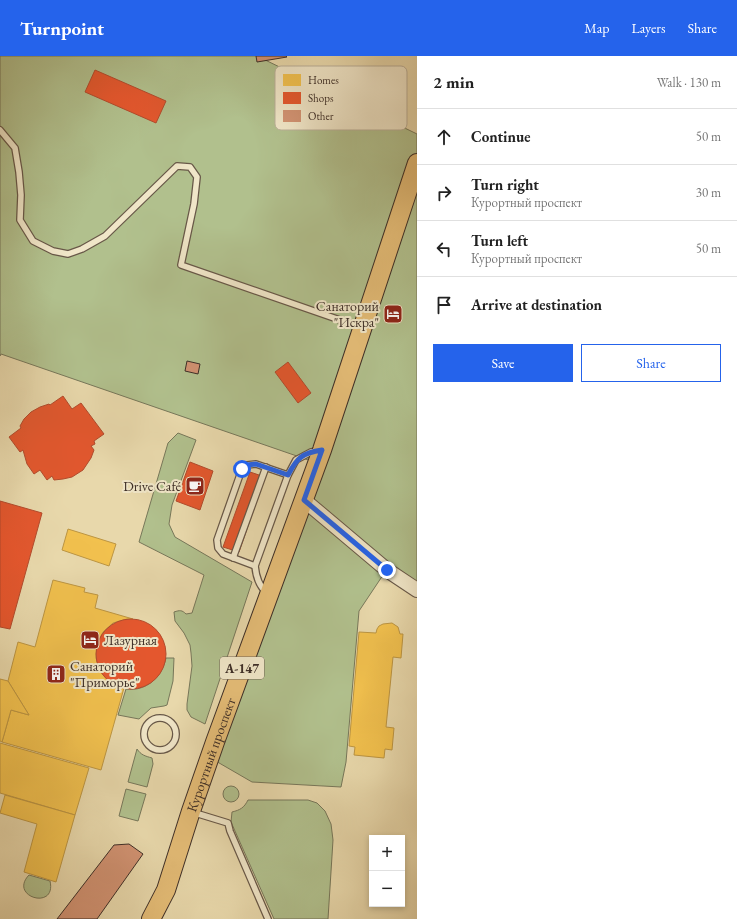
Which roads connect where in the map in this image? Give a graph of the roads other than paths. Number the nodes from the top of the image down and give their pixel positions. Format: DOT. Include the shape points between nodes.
graph roads {
  1 [pos="0,130"];
  2 [pos="417,163"];
  3 [pos="362,327"];
  4 [pos="322,450"];
  5 [pos="266,467"];
  6 [pos="288,475"];
  7 [pos="304,500"];
  8 [pos="233,558"];
  9 [pos="255,566"];
  10 [pos="417,590"];
  11 [pos="269,594"];
  12 [pos="150,722"];
  13 [pos="191,811"];
  14 [pos="151,919"];
  15 [pos="268,919"];
  1 -- 3 [label="lane" via="15,148 21,194 20,220 33,241 53,251 68,254 82,249 105,236 177,166 190,167 197,177 181,265"];
  2 -- 3 [label="main road, Курортный проспект / А-147"];
  3 -- 4 [label="main road, Курортный проспект / А-147"];
  4 -- 6 [label="lane" via="311,452 296,460"];
  4 -- 7 [label="main road, Курортный проспект / А-147"];
  5 -- 6 [label="lane"];
  5 -- 8 [label="lane"];
  5 -- 8 [label="lane" via="256,464 247,465 242,469 217,540 218,548 223,554"];
  6 -- 9 [label="lane"];
  7 -- 10 [label="street" via="387,570"];
  7 -- 11 [label="main road, Курортный проспект / А-147"];
  8 -- 9 [label="lane"];
  9 -- 11 [label="lane" via="256,577"];
  11 -- 13 [label="main road, Курортный проспект / А-147"];
  12 -- 12 [label="lane" via="146,726 144,736 149,745 158,750 168,748 176,734 173,725 159,718"];
  13 -- 14 [label="main road, Курортный проспект / А-147" via="166,890"];
  13 -- 15 [label="lane" via="228,823"];
}
